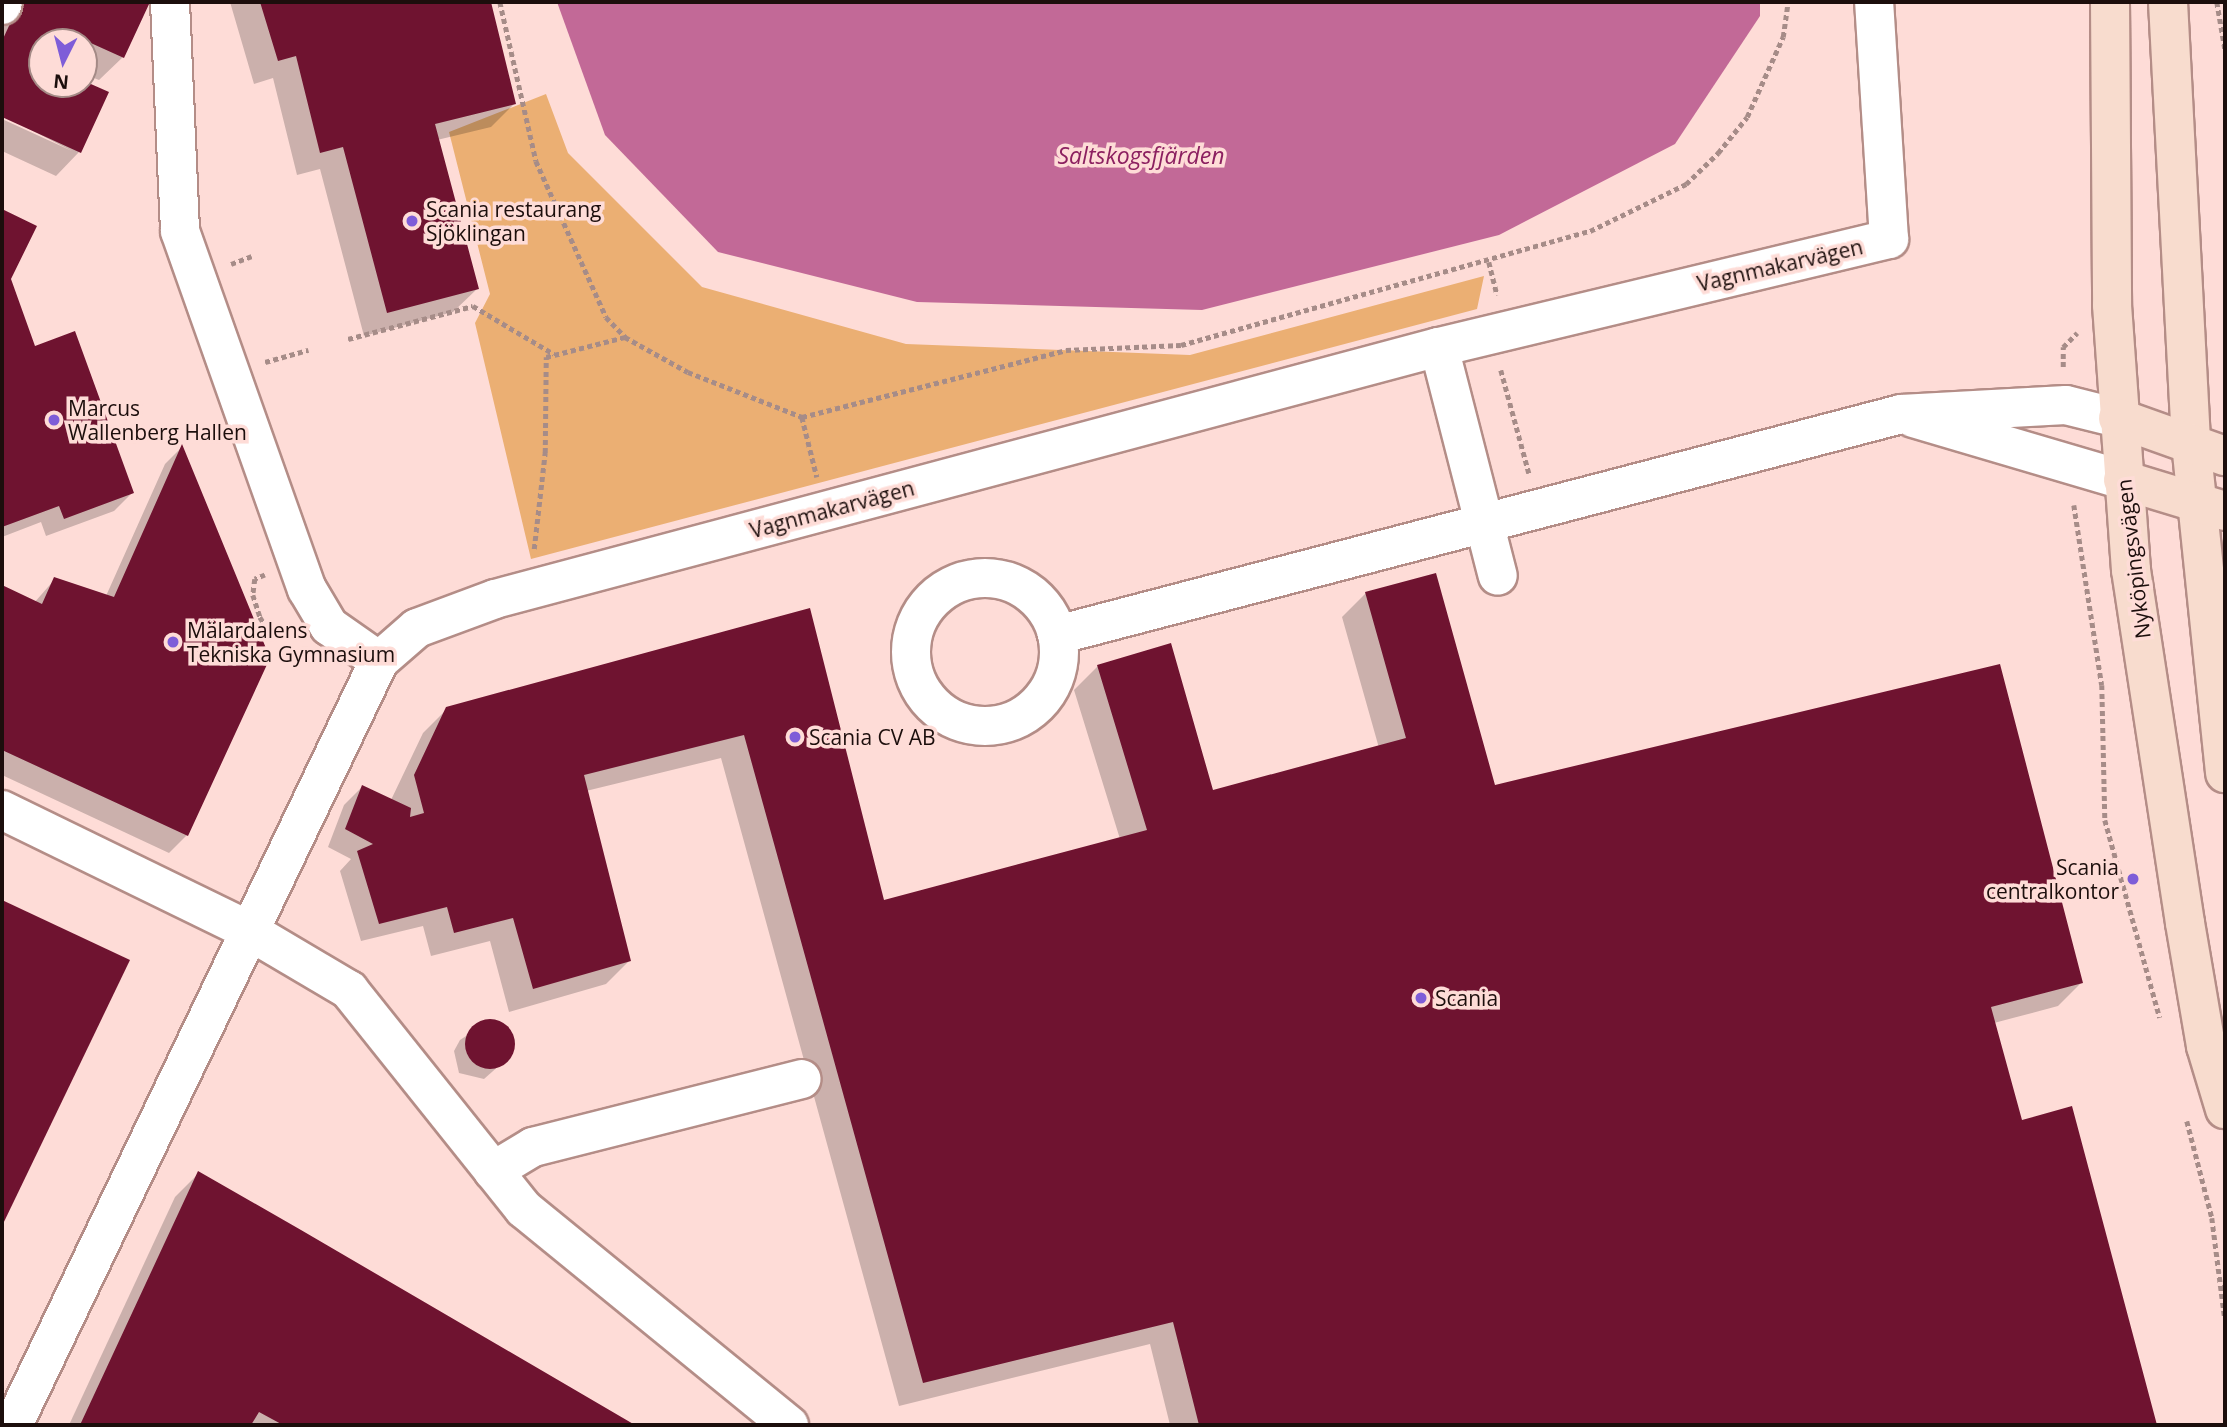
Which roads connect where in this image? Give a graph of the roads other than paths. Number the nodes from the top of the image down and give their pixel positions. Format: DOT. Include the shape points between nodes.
graph roads {
  1 [pos="170,2"];
  2 [pos="1874,2"];
  3 [pos="2110,2"];
  4 [pos="2168,2"];
  5 [pos="1440,347"];
  6 [pos="1901,414"];
  7 [pos="2118,418"];
  8 [pos="2208,449"];
  9 [pos="2123,480"];
  10 [pos="2211,506"];
  11 [pos="1483,521"];
  12 [pos="1498,576"];
  13 [pos="1057,635"];
  14 [pos="379,661"];
  15 [pos="2220,664"];
  16 [pos="2225,772"];
  17 [pos="2,810"];
  18 [pos="246,929"];
  19 [pos="802,1079"];
  20 [pos="2225,1109"];
  21 [pos="493,1171"];
  22 [pos="13,1425"];
  23 [pos="789,1425"];
  1 -- 14 [label="street" via="180,231 307,589 328,626"];
  2 -- 5 [label="street, Vagnmakarvägen" via="1889,239"];
  3 -- 7 [label="main road, Nyköpingsvägen"];
  4 -- 8 [label="main road"];
  5 -- 11 [label="street"];
  5 -- 14 [label="street, Vagnmakarvägen" via="526,592 417,628"];
  6 -- 7 [label="street" via="2066,405"];
  6 -- 9 [label="street"];
  6 -- 11 [label="street"];
  7 -- 8 [label="main road"];
  7 -- 9 [label="main road, Nyköpingsvägen"];
  8 -- 10 [label="main road"];
  9 -- 10 [label="main road"];
  9 -- 20 [label="main road, Nyköpingsvägen" via="2185,923 2206,1046"];
  10 -- 15 [label="main road"];
  11 -- 12 [label="street"];
  11 -- 13 [label="street"];
  14 -- 18 [label="street, Vagnmakarvägen" via="319,794"];
  15 -- 16 [label="main road"];
  17 -- 18 [label="street"];
  18 -- 21 [label="street" via="349,990"];
  18 -- 22 [label="street, Vagnmakarvägen"];
  19 -- 21 [label="street" via="533,1147"];
  21 -- 23 [label="street" via="524,1209"];
}
